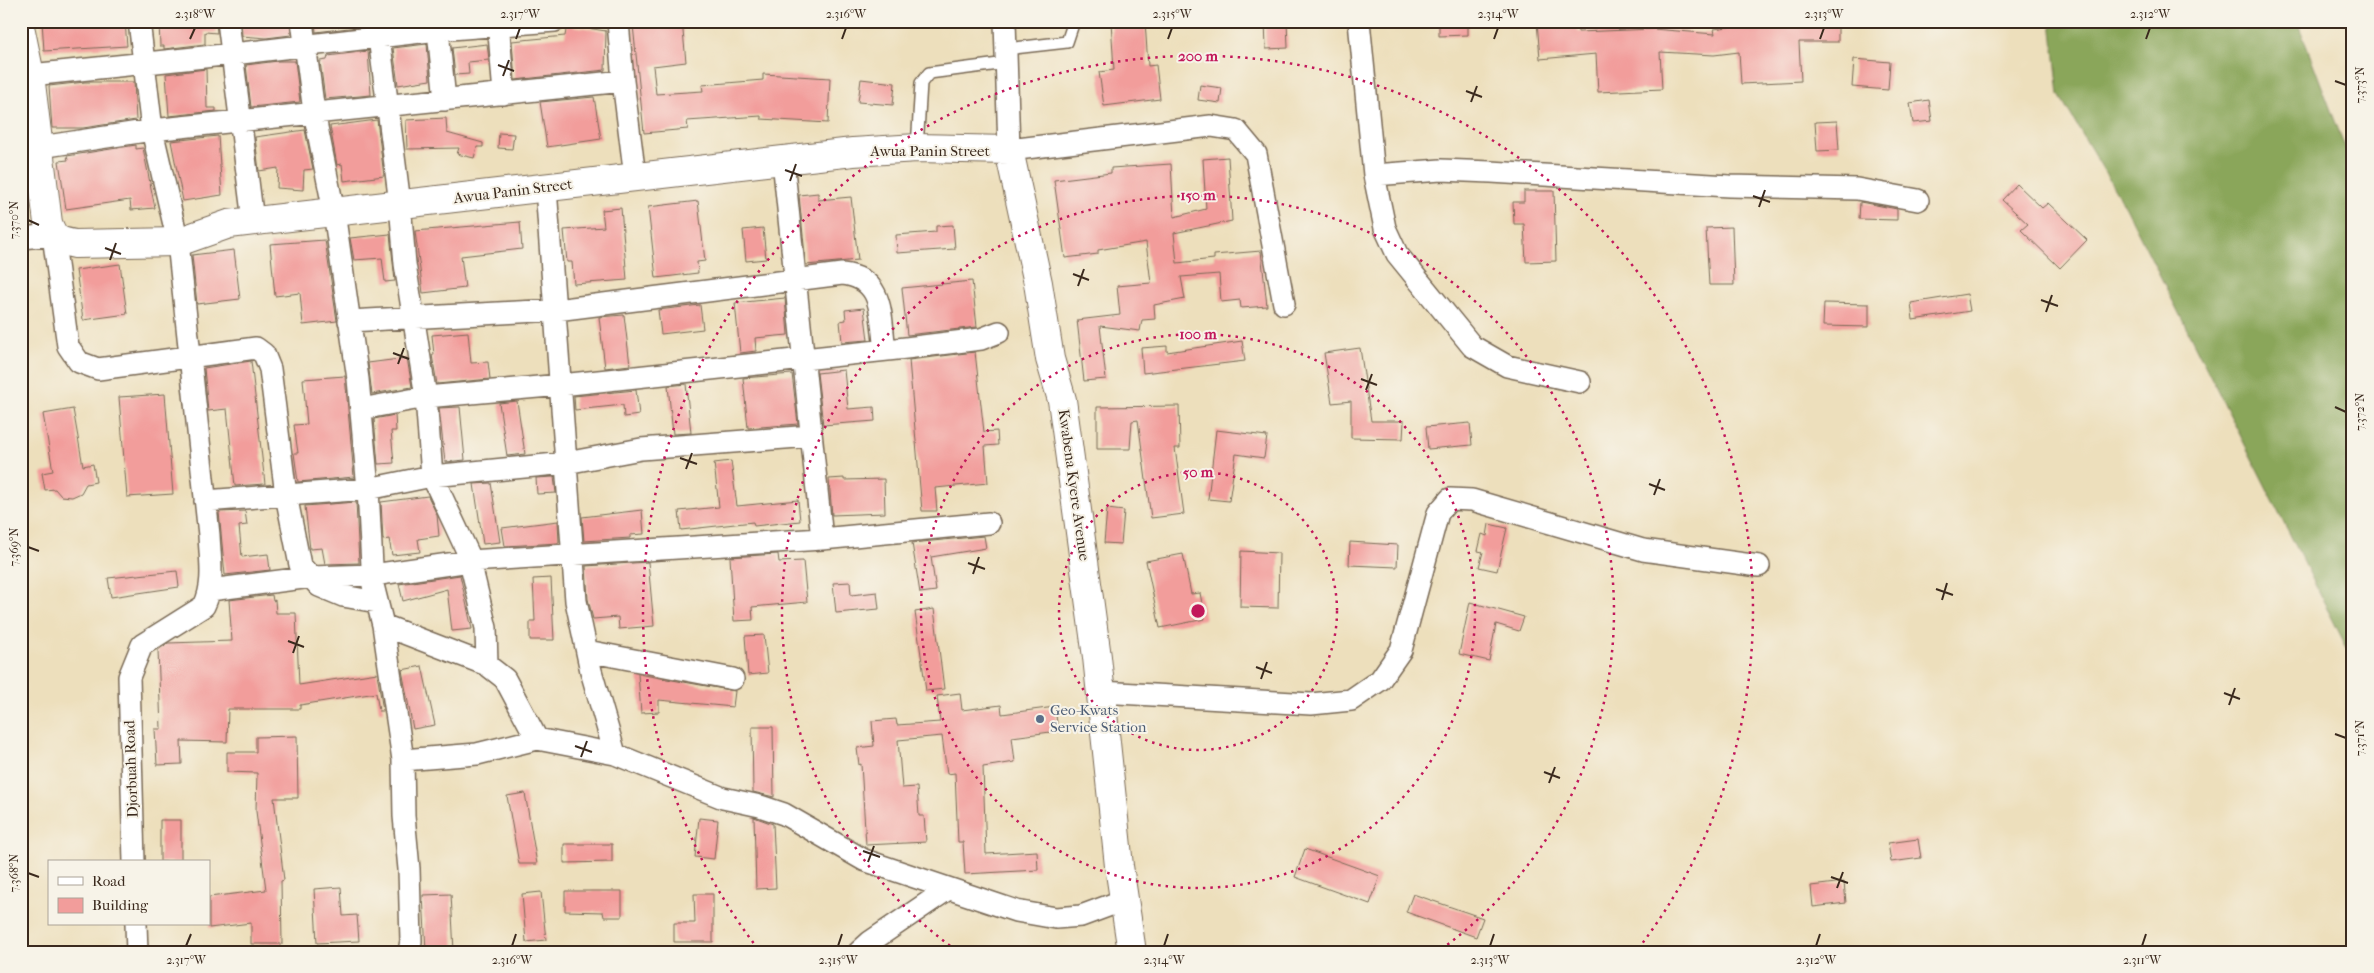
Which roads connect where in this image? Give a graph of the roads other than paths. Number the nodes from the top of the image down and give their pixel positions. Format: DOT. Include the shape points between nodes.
graph roads {
  1 [pos="139,21"];
  2 [pos="228,21"];
  3 [pos="302,21"];
  4 [pos="555,21"];
  5 [pos="618,21"];
  6 [pos="1005,21"];
  7 [pos="1074,21"];
  8 [pos="1359,21"];
  9 [pos="498,24"];
  10 [pos="437,26"];
  11 [pos="378,29"];
  12 [pos="21,31"];
  13 [pos="305,45"];
  14 [pos="233,54"];
  15 [pos="1007,56"];
  16 [pos="145,64"];
  17 [pos="25,76"];
  18 [pos="623,81"];
  19 [pos="504,94"];
  20 [pos="445,100"];
  21 [pos="388,106"];
  22 [pos="314,112"];
  23 [pos="241,122"];
  24 [pos="152,130"];
  25 [pos="917,148"];
  26 [pos="30,149"];
  27 [pos="1009,150"];
  28 [pos="783,160"];
  29 [pos="1374,175"];
  30 [pos="635,177"];
  31 [pos="546,188"];
  32 [pos="1918,200"];
  33 [pos="400,204"];
  34 [pos="334,212"];
  35 [pos="253,221"];
  36 [pos="53,236"];
  37 [pos="21,238"];
  38 [pos="178,242"];
  39 [pos="796,280"];
  40 [pos="1284,304"];
  41 [pos="556,310"];
  42 [pos="413,316"];
  43 [pos="349,321"];
  44 [pos="999,332"];
  45 [pos="884,350"];
  46 [pos="188,357"];
  47 [pos="804,359"];
  48 [pos="1580,382"];
  49 [pos="561,385"];
  50 [pos="426,397"];
  51 [pos="361,409"];
  52 [pos="811,436"];
  53 [pos="566,463"];
  54 [pos="432,476"];
  55 [pos="368,490"];
  56 [pos="286,495"];
  57 [pos="205,501"];
  58 [pos="989,523"];
  59 [pos="822,539"];
  60 [pos="574,555"];
  61 [pos="470,560"];
  62 [pos="1759,566"];
  63 [pos="373,576"];
  64 [pos="311,577"];
  65 [pos="210,590"];
  66 [pos="377,602"];
  67 [pos="383,625"];
  68 [pos="587,651"];
  69 [pos="487,665"];
  70 [pos="733,679"];
  71 [pos="1101,692"];
  72 [pos="537,739"];
  73 [pos="614,754"];
  74 [pos="403,760"];
  75 [pos="134,860"];
  76 [pos="948,889"];
  77 [pos="1124,900"];
  78 [pos="136,926"];
  79 [pos="137,952"];
  80 [pos="409,952"];
  81 [pos="859,952"];
  82 [pos="1132,952"];
  1 -- 16 [label="street"];
  2 -- 14 [label="street"];
  3 -- 13 [label="street"];
  4 -- 9 [label="street"];
  5 -- 18 [label="street"];
  6 -- 15 [label="street, Kwabena Kyere Avenue"];
  7 -- 15 [label="lane" via="1067,42"];
  8 -- 29 [label="street"];
  9 -- 10 [label="street"];
  9 -- 19 [label="street"];
  10 -- 11 [label="street"];
  10 -- 20 [label="street"];
  11 -- 13 [label="street"];
  11 -- 21 [label="street"];
  12 -- 17 [label="main road"];
  13 -- 14 [label="street"];
  13 -- 22 [label="street"];
  14 -- 16 [label="street"];
  14 -- 23 [label="street"];
  15 -- 25 [label="lane" via="929,72 923,77"];
  15 -- 27 [label="street, Kwabena Kyere Avenue"];
  16 -- 17 [label="street"];
  16 -- 24 [label="street"];
  17 -- 26 [label="main road"];
  18 -- 19 [label="street"];
  18 -- 30 [label="street"];
  19 -- 20 [label="street"];
  20 -- 21 [label="street"];
  21 -- 22 [label="street"];
  21 -- 33 [label="street"];
  22 -- 23 [label="street"];
  22 -- 34 [label="street"];
  23 -- 24 [label="street"];
  23 -- 35 [label="street"];
  24 -- 26 [label="street"];
  24 -- 38 [label="street"];
  25 -- 27 [label="main road, Awua Panin Street"];
  25 -- 28 [label="main road, Awua Panin Street"];
  26 -- 36 [label="main road"];
  27 -- 40 [label="street" via="1211,126 1236,130 1256,154"];
  27 -- 71 [label="main road, Kwabena Kyere Avenue" via="1038,283 1050,359 1062,400"];
  28 -- 30 [label="main road, Awua Panin Street"];
  28 -- 39 [label="street"];
  29 -- 32 [label="street" via="1441,170 1491,172 1729,186 1857,189"];
  29 -- 48 [label="street" via="1385,228 1397,254 1464,338 1506,366"];
  30 -- 31 [label="main road, Awua Panin Street"];
  31 -- 33 [label="main road, Awua Panin Street"];
  31 -- 41 [label="street"];
  33 -- 34 [label="main road, Awua Panin Street"];
  33 -- 42 [label="street" via="404,264"];
  34 -- 35 [label="main road, Awua Panin Street"];
  34 -- 43 [label="street"];
  35 -- 38 [label="main road, Awua Panin Street" via="229,224"];
  36 -- 37 [label="street, Awua Panin Street"];
  36 -- 38 [label="main road, Awua Panin Street" via="62,242 75,244"];
  36 -- 46 [label="street" via="68,346 79,362 98,369"];
  38 -- 46 [label="street"];
  39 -- 41 [label="street"];
  39 -- 45 [label="street" via="842,274 854,275 867,282 876,293"];
  39 -- 47 [label="street"];
  41 -- 42 [label="street"];
  41 -- 49 [label="street"];
  42 -- 43 [label="street"];
  42 -- 50 [label="street"];
  43 -- 51 [label="street"];
  44 -- 45 [label="street" via="981,339"];
  45 -- 47 [label="street"];
  46 -- 56 [label="street" via="256,348 264,354 270,369"];
  46 -- 57 [label="street"];
  47 -- 49 [label="street"];
  47 -- 52 [label="street"];
  49 -- 50 [label="street"];
  49 -- 53 [label="street"];
  50 -- 51 [label="street"];
  50 -- 54 [label="street"];
  51 -- 55 [label="street"];
  52 -- 53 [label="street" via="641,449"];
  52 -- 59 [label="street"];
  53 -- 54 [label="street"];
  53 -- 60 [label="street"];
  54 -- 55 [label="street"];
  54 -- 61 [label="street"];
  55 -- 56 [label="street"];
  55 -- 63 [label="street"];
  56 -- 57 [label="street"];
  56 -- 64 [label="street" via="300,565"];
  57 -- 65 [label="street"];
  58 -- 59 [label="street"];
  59 -- 60 [label="street"];
  60 -- 61 [label="street"];
  60 -- 68 [label="street" via="576,601"];
  61 -- 63 [label="street"];
  61 -- 69 [label="street" via="486,628"];
  62 -- 71 [label="street" via="1643,550 1472,500 1450,500 1438,513 1401,650 1380,680 1351,700 1311,704"];
  63 -- 64 [label="street"];
  63 -- 66 [label="street"];
  64 -- 65 [label="street"];
  64 -- 66 [label="street" via="319,586 343,596"];
  65 -- 75 [label="street, Djorbuah Road" via="204,606 142,645 129,677"];
  66 -- 67 [label="street"];
  67 -- 69 [label="street"];
  67 -- 74 [label="street"];
  68 -- 70 [label="street"];
  68 -- 73 [label="street"];
  69 -- 72 [label="street" via="505,679"];
  71 -- 77 [label="main road, Kwabena Kyere Avenue"];
  72 -- 73 [label="street"];
  72 -- 74 [label="street" via="477,754"];
  73 -- 76 [label="street" via="724,798 784,814 864,860"];
  74 -- 80 [label="street"];
  76 -- 77 [label="street" via="1016,911 1056,918 1081,916"];
  76 -- 81 [label="street"];
  77 -- 82 [label="main road, Kwabena Kyere Avenue"];
  78 -- 79 [label="street"];
}
